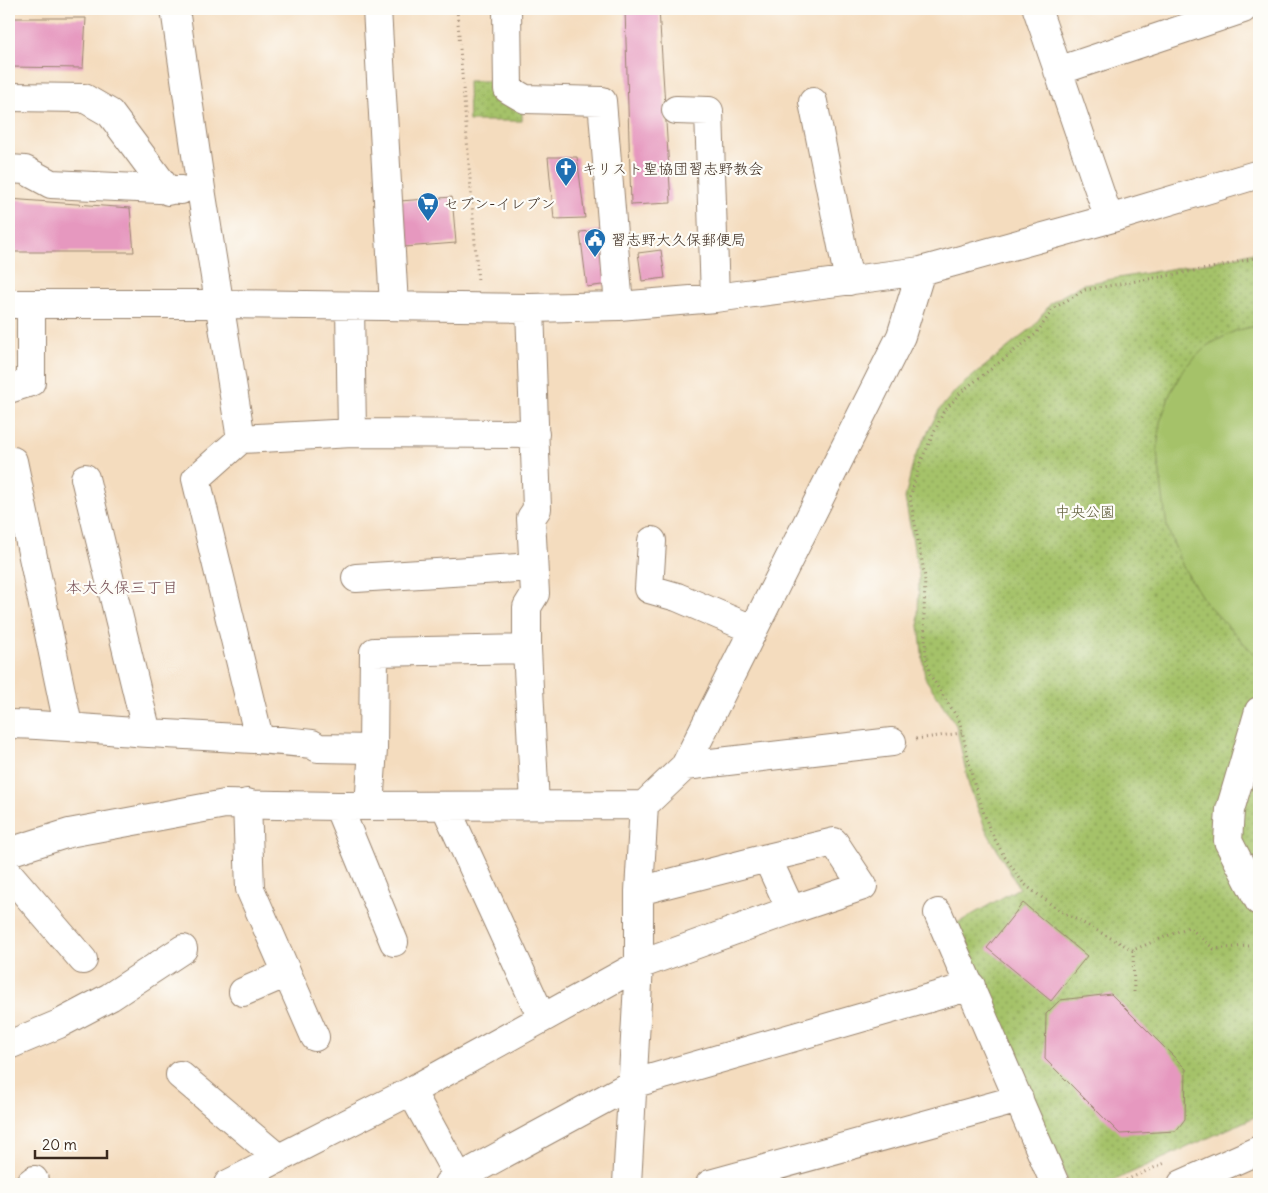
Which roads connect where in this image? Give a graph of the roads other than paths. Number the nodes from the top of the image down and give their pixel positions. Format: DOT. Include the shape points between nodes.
graph roads {
  1 [pos="175,9"];
  2 [pos="377,9"];
  3 [pos="507,9"];
  4 [pos="1037,9"];
  5 [pos="1243,9"];
  6 [pos="1058,71"];
  7 [pos="9,96"];
  8 [pos="813,102"];
  9 [pos="676,110"];
  10 [pos="9,169"];
  11 [pos="1259,174"];
  12 [pos="201,189"];
  13 [pos="168,191"];
  14 [pos="1109,219"];
  15 [pos="920,271"];
  16 [pos="849,281"];
  17 [pos="715,298"];
  18 [pos="219,304"];
  19 [pos="20,305"];
  20 [pos="394,305"];
  21 [pos="350,306"];
  22 [pos="619,306"];
  23 [pos="530,308"];
  24 [pos="9,389"];
  25 [pos="352,433"];
  26 [pos="535,434"];
  27 [pos="241,439"];
  28 [pos="13,461"];
  29 [pos="85,478"];
  30 [pos="652,541"];
  31 [pos="533,567"];
  32 [pos="356,578"];
  33 [pos="752,629"];
  34 [pos="527,649"];
  35 [pos="1259,711"];
  36 [pos="9,724"];
  37 [pos="68,725"];
  38 [pos="147,733"];
  39 [pos="259,738"];
  40 [pos="892,742"];
  41 [pos="373,749"];
  42 [pos="685,766"];
  43 [pos="247,803"];
  44 [pos="535,805"];
  45 [pos="644,805"];
  46 [pos="338,806"];
  47 [pos="370,806"];
  48 [pos="445,806"];
  49 [pos="9,852"];
  50 [pos="767,858"];
  51 [pos="9,874"];
  52 [pos="639,892"];
  53 [pos="1259,901"];
  54 [pos="792,910"];
  55 [pos="938,913"];
  56 [pos="394,942"];
  57 [pos="183,949"];
  58 [pos="83,960"];
  59 [pos="639,966"];
  60 [pos="286,973"];
  61 [pos="970,986"];
  62 [pos="243,992"];
  63 [pos="542,1018"];
  64 [pos="314,1038"];
  65 [pos="9,1045"];
  66 [pos="180,1076"];
  67 [pos="632,1084"];
  68 [pos="411,1091"];
  69 [pos="1019,1099"];
  70 [pos="1259,1150"];
  71 [pos="278,1158"];
  72 [pos="453,1181"];
  73 [pos="228,1184"];
  74 [pos="627,1184"];
  75 [pos="710,1184"];
  76 [pos="1055,1184"];
  77 [pos="1182,1184"];
  1 -- 12 [label="street"];
  2 -- 20 [label="street"];
  3 -- 22 [label="street" via="508,89 525,98 602,101"];
  4 -- 6 [label="street"];
  5 -- 6 [label="street"];
  6 -- 14 [label="street"];
  7 -- 13 [label="street" via="84,98 110,113"];
  8 -- 16 [label="street"];
  9 -- 17 [label="street" via="709,111"];
  10 -- 13 [label="street" via="25,170 51,184"];
  11 -- 14 [label="street"];
  12 -- 13 [label="street"];
  12 -- 18 [label="street"];
  14 -- 15 [label="street"];
  15 -- 16 [label="street"];
  15 -- 33 [label="street" via="901,336"];
  16 -- 17 [label="street"];
  17 -- 22 [label="street"];
  18 -- 19 [label="street"];
  18 -- 21 [label="street"];
  18 -- 27 [label="street"];
  19 -- 24 [label="street" via="31,382"];
  20 -- 21 [label="street"];
  20 -- 23 [label="street"];
  21 -- 25 [label="street"];
  22 -- 23 [label="street"];
  23 -- 26 [label="street"];
  25 -- 26 [label="street"];
  25 -- 27 [label="street"];
  26 -- 31 [label="street" via="537,509 531,518"];
  27 -- 39 [label="street" via="196,479"];
  28 -- 37 [label="street"];
  29 -- 38 [label="street"];
  30 -- 33 [label="street" via="649,590 677,596"];
  31 -- 32 [label="street"];
  31 -- 34 [label="street" via="535,594 527,607"];
  33 -- 42 [label="street"];
  34 -- 41 [label="street" via="374,652"];
  34 -- 44 [label="street"];
  35 -- 53 [label="street" via="1230,810 1228,841"];
  36 -- 37 [label="street"];
  37 -- 38 [label="street"];
  38 -- 39 [label="street"];
  39 -- 41 [label="street" via="312,744 318,748"];
  40 -- 42 [label="street"];
  41 -- 47 [label="street"];
  42 -- 45 [label="street"];
  43 -- 46 [label="street"];
  43 -- 49 [label="street" via="225,804 69,833"];
  43 -- 60 [label="street" via="250,889"];
  44 -- 45 [label="street"];
  44 -- 48 [label="street"];
  45 -- 52 [label="street"];
  46 -- 47 [label="street"];
  46 -- 56 [label="street"];
  47 -- 48 [label="street"];
  48 -- 63 [label="street"];
  50 -- 52 [label="street"];
  50 -- 54 [label="street"];
  50 -- 54 [label="street" via="834,842 863,886"];
  51 -- 58 [label="street"];
  52 -- 59 [label="street"];
  54 -- 59 [label="street"];
  55 -- 61 [label="street"];
  57 -- 65 [label="street" via="110,997"];
  59 -- 63 [label="street"];
  59 -- 67 [label="street"];
  60 -- 62 [label="street"];
  60 -- 64 [label="street"];
  61 -- 67 [label="street"];
  61 -- 69 [label="street"];
  63 -- 68 [label="street"];
  66 -- 71 [label="street"];
  67 -- 72 [label="street"];
  67 -- 74 [label="street"];
  68 -- 71 [label="street"];
  68 -- 72 [label="street"];
  69 -- 75 [label="street"];
  69 -- 76 [label="street"];
  70 -- 77 [label="street"];
  71 -- 73 [label="street"];
}
